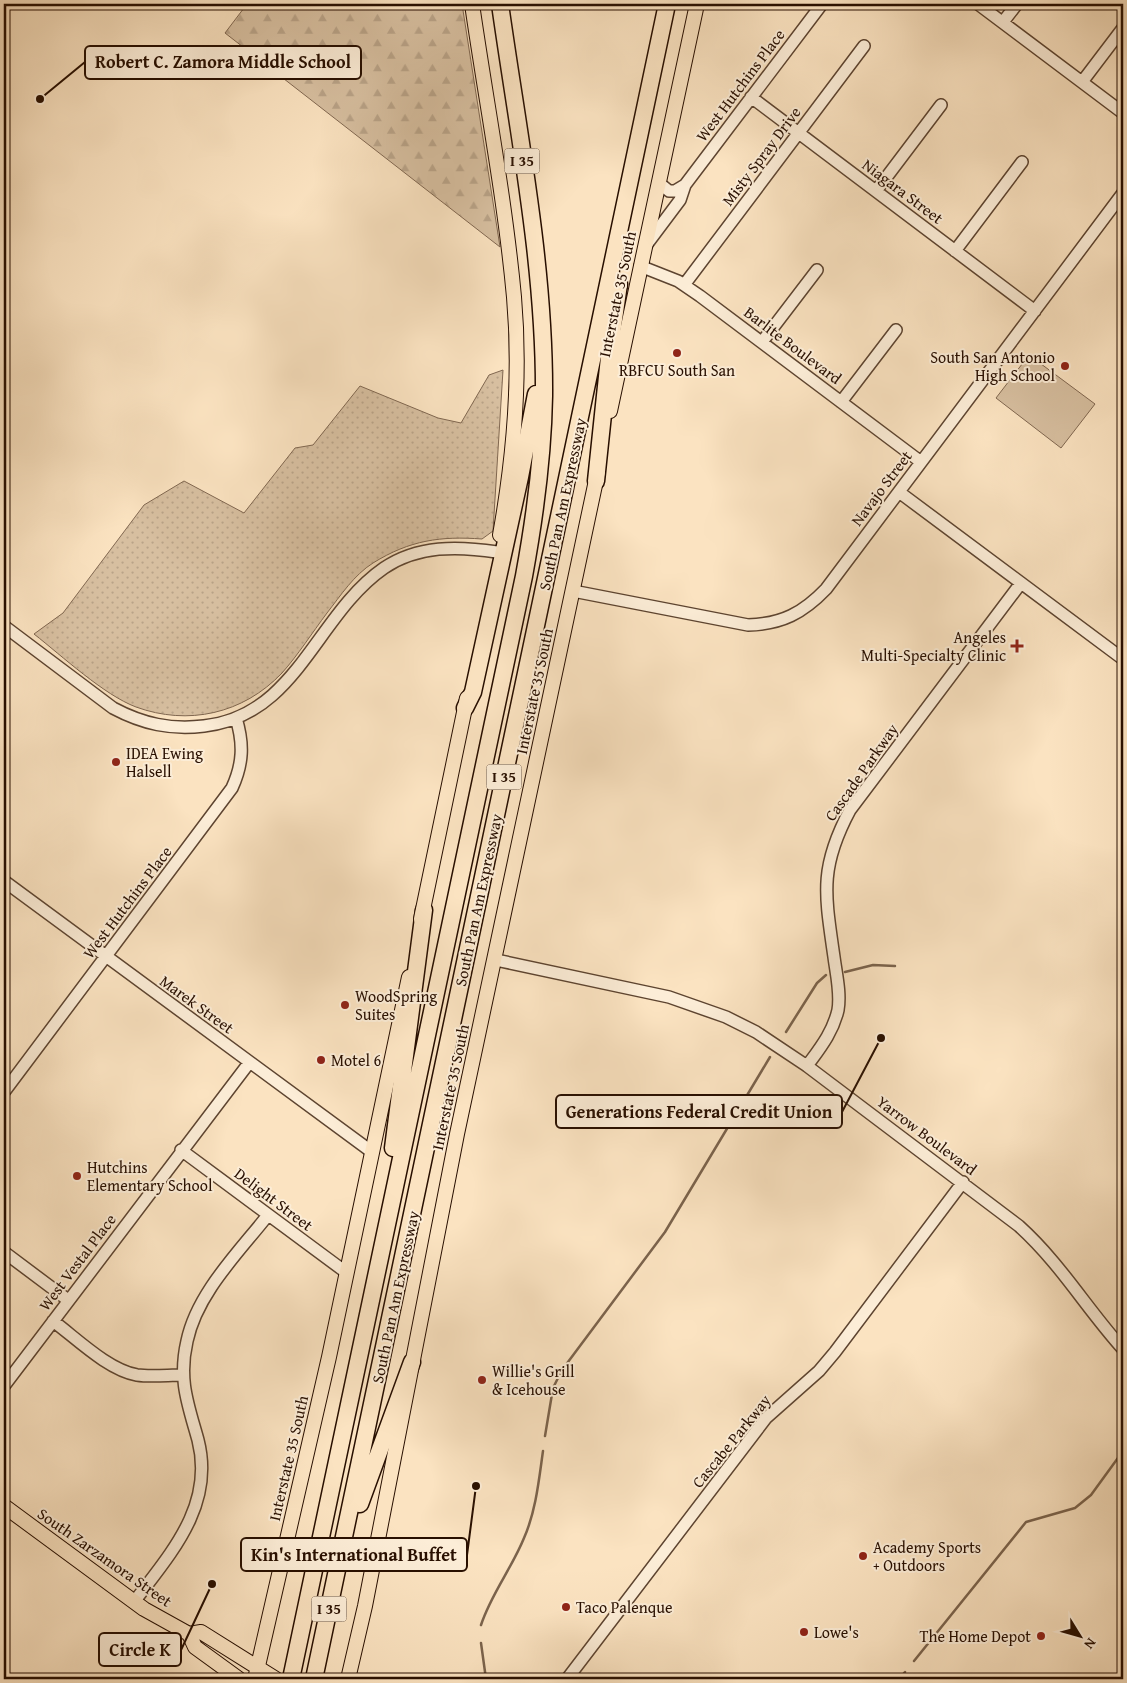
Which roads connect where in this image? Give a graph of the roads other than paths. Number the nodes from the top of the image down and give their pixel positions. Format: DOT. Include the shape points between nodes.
graph roads {
  1 [pos="472,4"];
  2 [pos="500,4"];
  3 [pos="667,4"];
  4 [pos="697,4"];
  5 [pos="822,4"];
  6 [pos="978,4"];
  7 [pos="1017,4"];
  8 [pos="1003,22"];
  9 [pos="1123,28"];
  10 [pos="864,46"];
  11 [pos="1082,82"];
  12 [pos="751,97"];
  13 [pos="941,105"];
  14 [pos="1123,113"];
  15 [pos="798,133"];
  16 [pos="1022,162"];
  17 [pos="632,174"];
  18 [pos="659,183"];
  19 [pos="685,185"];
  20 [pos="876,191"];
  21 [pos="1123,192"];
  22 [pos="645,246"];
  23 [pos="955,251"];
  24 [pos="640,266"];
  25 [pos="817,270"];
  26 [pos="684,285"];
  27 [pos="1035,311"];
  28 [pos="541,319"];
  29 [pos="896,330"];
  30 [pos="762,342"];
  31 [pos="841,402"];
  32 [pos="921,462"];
  33 [pos="596,481"];
  34 [pos="899,492"];
  35 [pos="497,552"];
  36 [pos="1021,583"];
  37 [pos="574,591"];
  38 [pos="4,626"];
  39 [pos="1123,659"];
  40 [pos="465,708"];
  41 [pos="236,718"];
  42 [pos="5,885"];
  43 [pos="424,910"];
  44 [pos="106,957"];
  45 [pos="496,960"];
  46 [pos="249,1063"];
  47 [pos="807,1066"];
  48 [pos="4,1092"];
  49 [pos="181,1150"];
  50 [pos="372,1152"];
  51 [pos="963,1182"];
  52 [pos="268,1215"];
  53 [pos="4,1252"];
  54 [pos="346,1273"];
  55 [pos="68,1300"];
  56 [pos="53,1321"];
  57 [pos="363,1338"];
  58 [pos="1123,1349"];
  59 [pos="412,1362"];
  60 [pos="183,1375"];
  61 [pos="4,1386"];
  62 [pos="4,1506"];
  63 [pos="342,1550"];
  64 [pos="134,1602"];
  65 [pos="188,1634"];
  66 [pos="263,1638"];
  67 [pos="226,1646"];
  68 [pos="256,1673"];
  69 [pos="316,1674"];
  70 [pos="239,1679"];
  71 [pos="276,1679"];
  72 [pos="291,1679"];
  73 [pos="348,1679"];
  74 [pos="567,1679"];
  1 -- 35 [label="main road, Interstate 35 South" via="514,298 515,404 510,466"];
  2 -- 28 [label="highway, South Pan Am Expressway / I 35"];
  3 -- 17 [label="highway, South Pan Am Expressway / I 35"];
  4 -- 18 [label="main road, Interstate 35 South"];
  5 -- 12 [label="street, West Hutchins Place"];
  6 -- 8 [label="street"];
  7 -- 8 [label="street"];
  8 -- 11 [label="street"];
  9 -- 11 [label="street"];
  10 -- 15 [label="street, Misty Spray Drive"];
  11 -- 14 [label="street"];
  12 -- 15 [label="street, Niagara Street"];
  12 -- 19 [label="street, West Hutchins Place"];
  13 -- 20 [label="street"];
  15 -- 20 [label="street, Niagara Street"];
  15 -- 26 [label="street, Misty Spray Drive"];
  16 -- 23 [label="street"];
  17 -- 33 [label="highway"];
  17 -- 63 [label="highway, South Pan Am Expressway / I 35"];
  18 -- 19 [label="street" via="669,191"];
  18 -- 22 [label="main road, Interstate 35 South"];
  19 -- 22 [label="street, West Hutchins Place" via="680,200"];
  20 -- 23 [label="street, Niagara Street"];
  21 -- 27 [label="street, Navajo Street"];
  22 -- 24 [label="main road, Interstate 35 South"];
  23 -- 27 [label="street, Niagara Street"];
  24 -- 26 [label="street, Barlite Boulevard" via="670,276"];
  24 -- 33 [label="main road, Interstate 35 South"];
  25 -- 30 [label="street"];
  26 -- 30 [label="street, Barlite Boulevard"];
  27 -- 32 [label="street, Navajo Street"];
  28 -- 40 [label="highway" via="536,399 473,692"];
  28 -- 57 [label="highway, South Pan Am Expressway / I 35" via="543,428 533,525"];
  29 -- 31 [label="street"];
  30 -- 31 [label="street, Barlite Boulevard"];
  31 -- 32 [label="street, Barlite Boulevard"];
  32 -- 34 [label="street, Navajo Street"];
  33 -- 37 [label="main road, Interstate 35 South"];
  34 -- 36 [label="street"];
  34 -- 37 [label="street, Navajo Street" via="826,589 790,618 761,624 738,624"];
  35 -- 40 [label="main road, Interstate 35 South"];
  35 -- 41 [label="street" via="442,548 420,552 384,568 346,605 278,692"];
  36 -- 39 [label="street"];
  36 -- 47 [label="street, Cascade Parkway" via="850,810 836,835 828,864 826,895 838,1009 828,1036"];
  37 -- 45 [label="main road, Interstate 35 South"];
  38 -- 41 [label="street" via="113,708 130,717 169,728 212,726"];
  40 -- 43 [label="main road, Interstate 35 South"];
  41 -- 44 [label="street, West Hutchins Place" via="242,745 238,775 232,788"];
  42 -- 44 [label="street, Marek Street"];
  43 -- 50 [label="main road, Interstate 35 South"];
  43 -- 57 [label="highway" via="391,1158 370,1259"];
  44 -- 46 [label="street, Marek Street"];
  44 -- 48 [label="street, West Hutchins Place"];
  45 -- 47 [label="street, Yarrow Boulevard" via="691,1004 756,1032"];
  45 -- 59 [label="main road, Interstate 35 South" via="457,1134"];
  46 -- 49 [label="street, West Vestal Place"];
  46 -- 50 [label="street, Marek Street"];
  47 -- 51 [label="street, Yarrow Boulevard"];
  49 -- 52 [label="street, Delight Street"];
  49 -- 55 [label="street, West Vestal Place"];
  50 -- 54 [label="main road, Interstate 35 South"];
  51 -- 58 [label="street, Yarrow Boulevard" via="1043,1248"];
  51 -- 74 [label="street, Cascabe Parkway" via="835,1352 819,1371 766,1418"];
  52 -- 54 [label="street, Delight Street"];
  52 -- 60 [label="street" via="201,1304 187,1339"];
  53 -- 55 [label="street"];
  54 -- 66 [label="main road, Interstate 35 South"];
  55 -- 56 [label="street, West Vestal Place"];
  56 -- 60 [label="street" via="111,1365 124,1371 138,1375"];
  56 -- 61 [label="street, West Vestal Place"];
  57 -- 72 [label="highway, South Pan Am Expressway / I 35"];
  59 -- 63 [label="highway"];
  59 -- 73 [label="main road, Interstate 35 South"];
  60 -- 64 [label="street" via="184,1395 200,1453 200,1490 185,1533"];
  62 -- 64 [label="main road, South Zarzamora Street"];
  63 -- 69 [label="highway, South Pan Am Expressway / I 35"];
  64 -- 65 [label="main road, South Zarzamora Street"];
  65 -- 67 [label="main road, South Zarzamora Street" via="201,1632"];
  65 -- 70 [label="main road, South Zarzamora Street" via="194,1647"];
  66 -- 67 [label="main road" via="255,1645 243,1648"];
  66 -- 68 [label="main road, Interstate 35 South"];
  67 -- 68 [label="main road, South Zarzamora Street"];
  68 -- 71 [label="main road, South Zarzamora Street"];
}
